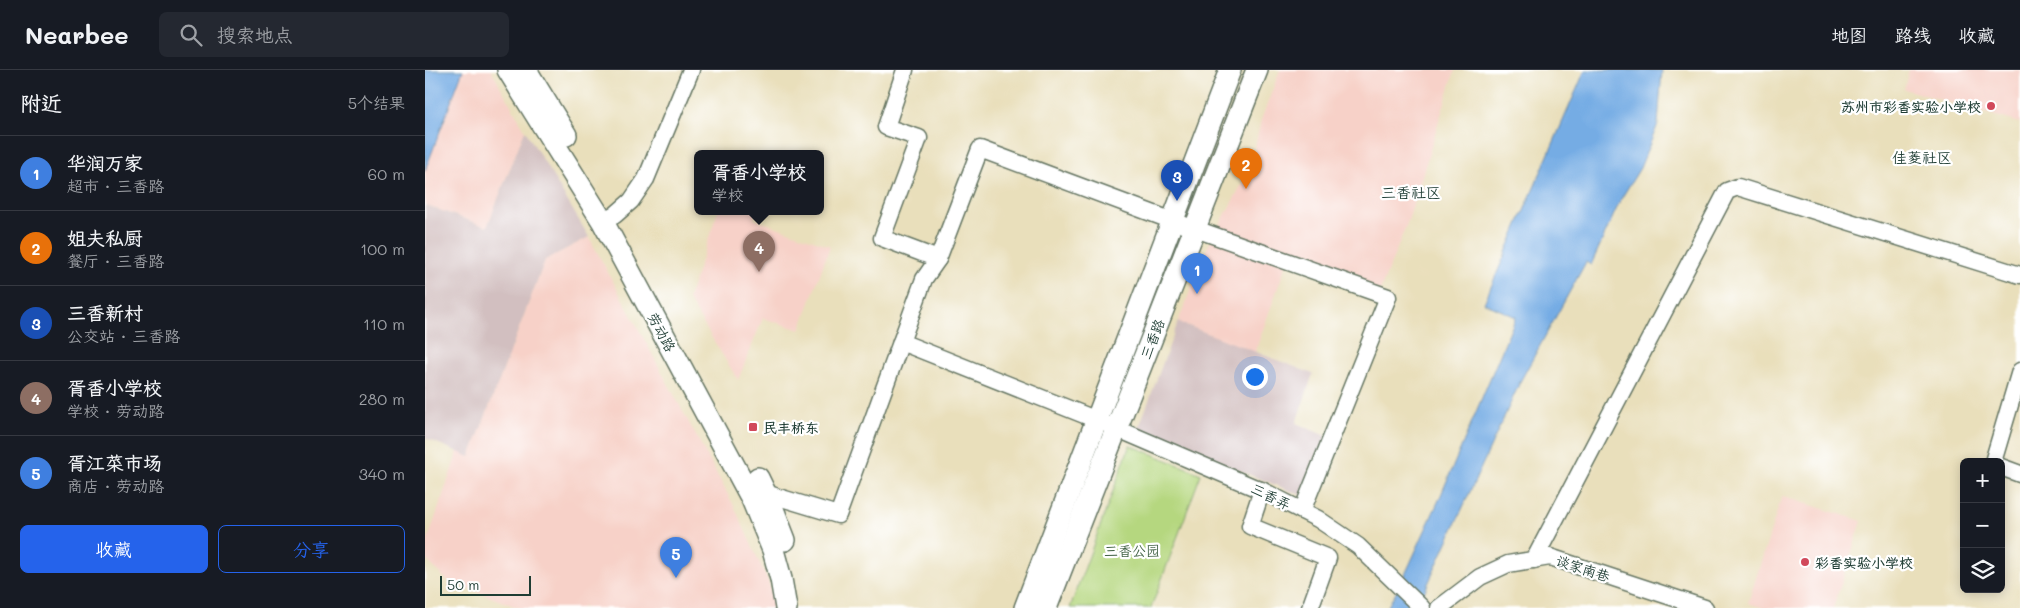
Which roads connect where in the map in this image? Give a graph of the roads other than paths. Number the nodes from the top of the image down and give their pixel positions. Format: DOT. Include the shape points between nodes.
graph roads {
  1 [pos="508,70"];
  2 [pos="526,70"];
  3 [pos="691,70"];
  4 [pos="905,70"];
  5 [pos="1230,70"];
  6 [pos="1257,70"];
  7 [pos="609,219"];
  8 [pos="1173,221"];
  9 [pos="1195,228"];
  10 [pos="938,259"];
  11 [pos="2020,275"];
  12 [pos="901,342"];
  13 [pos="2020,371"];
  14 [pos="1097,420"];
  15 [pos="1116,429"];
  16 [pos="1994,458"];
  17 [pos="2005,468"];
  18 [pos="2020,474"];
  19 [pos="1262,490"];
  20 [pos="765,492"];
  21 [pos="1302,511"];
  22 [pos="1534,560"];
  23 [pos="786,608"];
  24 [pos="799,608"];
  25 [pos="1025,608"];
  26 [pos="1047,608"];
  27 [pos="1311,608"];
  28 [pos="1422,608"];
  29 [pos="1439,608"];
  30 [pos="1705,608"];
  1 -- 7 [label="main road, 劳动路"];
  2 -- 7 [label="main road, 劳动路"];
  3 -- 7 [label="street" via="646,179 631,201"];
  4 -- 10 [label="street" via="886,126 919,138 882,238"];
  5 -- 8 [label="main road, 三香路"];
  6 -- 9 [label="main road, 三香路"];
  7 -- 20 [label="main road, 劳动路"];
  7 -- 23 [label="main road, 劳动路" via="752,499 779,569"];
  8 -- 9 [label="street"];
  8 -- 10 [label="street" via="980,150"];
  8 -- 14 [label="main road, 三香路"];
  9 -- 15 [label="main road, 三香路"];
  9 -- 21 [label="street" via="1388,297"];
  10 -- 12 [label="street" via="925,279"];
  11 -- 22 [label="street" via="1738,187 1727,191"];
  12 -- 14 [label="street, 三香弄"];
  12 -- 20 [label="street" via="838,514"];
  13 -- 16 [label="street"];
  14 -- 15 [label="street, 三香弄"];
  14 -- 25 [label="main road, 三香路"];
  15 -- 19 [label="street, 三香弄"];
  15 -- 26 [label="main road, 三香路"];
  17 -- 18 [label="street"];
  19 -- 21 [label="street, 三香弄"];
  19 -- 27 [label="street" via="1250,526 1328,558"];
  20 -- 24 [label="main road, 劳动路" via="792,564"];
  21 -- 28 [label="street, 三香弄" via="1358,546"];
  22 -- 29 [label="street, 谈家南巷" via="1507,564 1480,577"];
  22 -- 30 [label="street, 谈家南巷" via="1550,557"];
}
